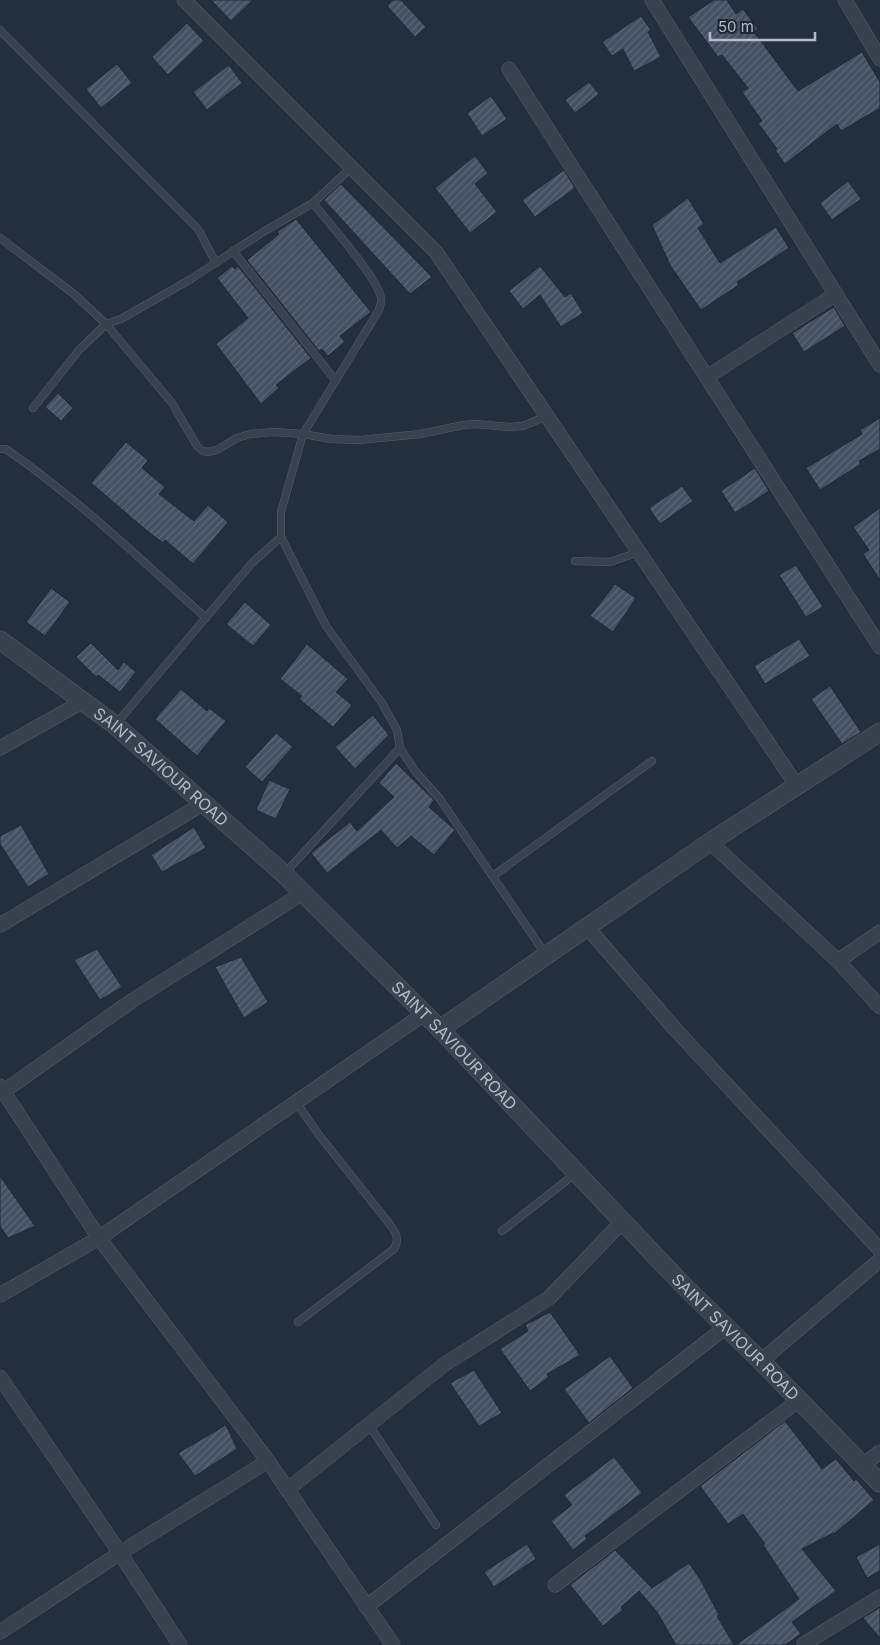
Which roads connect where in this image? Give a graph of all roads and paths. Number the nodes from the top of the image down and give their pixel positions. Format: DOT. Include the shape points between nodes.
graph roads {
  1 [pos="184,0"];
  2 [pos="652,0"];
  3 [pos="845,0"];
  4 [pos="0,30"];
  5 [pos="880,59"];
  6 [pos="509,69"];
  7 [pos="352,167"];
  8 [pos="313,202"];
  9 [pos="0,238"];
  10 [pos="233,251"];
  11 [pos="216,262"];
  12 [pos="836,294"];
  13 [pos="106,324"];
  14 [pos="880,365"];
  15 [pos="706,377"];
  16 [pos="336,381"];
  17 [pos="34,408"];
  18 [pos="547,416"];
  19 [pos="303,434"];
  20 [pos="0,449"];
  21 [pos="281,537"];
  22 [pos="639,552"];
  23 [pos="575,561"];
  24 [pos="206,618"];
  25 [pos="0,640"];
  26 [pos="880,647"];
  27 [pos="82,702"];
  28 [pos="115,725"];
  29 [pos="880,732"];
  30 [pos="0,748"];
  31 [pos="400,748"];
  32 [pos="652,762"];
  33 [pos="798,786"];
  34 [pos="204,803"];
  35 [pos="710,842"];
  36 [pos="284,874"];
  37 [pos="493,876"];
  38 [pos="303,893"];
  39 [pos="0,925"];
  40 [pos="587,927"];
  41 [pos="880,932"];
  42 [pos="546,955"];
  43 [pos="838,961"];
  44 [pos="880,1007"];
  45 [pos="424,1014"];
  46 [pos="440,1029"];
  47 [pos="2,1089"];
  48 [pos="296,1102"];
  49 [pos="577,1173"];
  50 [pos="622,1221"];
  51 [pos="502,1232"];
  52 [pos="99,1238"];
  53 [pos="880,1250"];
  54 [pos="880,1260"];
  55 [pos="0,1295"];
  56 [pos="298,1322"];
  57 [pos="726,1327"];
  58 [pos="761,1361"];
  59 [pos="0,1377"];
  60 [pos="800,1400"];
  61 [pos="369,1425"];
  62 [pos="880,1452"];
  63 [pos="268,1461"];
  64 [pos="863,1466"];
  65 [pos="880,1483"];
  66 [pos="288,1490"];
  67 [pos="436,1525"];
  68 [pos="120,1553"];
  69 [pos="555,1585"];
  70 [pos="880,1597"];
  71 [pos="366,1607"];
  72 [pos="0,1632"];
  73 [pos="804,1644"];
  74 [pos="180,1645"];
  75 [pos="392,1645"];
  1 -- 7 [label="street"];
  2 -- 12 [label="street"];
  3 -- 5 [label="street"];
  4 -- 11 [label="lane" via="198,229"];
  6 -- 15 [label="street"];
  7 -- 8 [label="lane"];
  7 -- 18 [label="street" via="436,252"];
  8 -- 10 [label="lane"];
  8 -- 16 [label="lane" via="366,270 378,288 381,300 379,310"];
  9 -- 13 [label="lane" via="74,294"];
  10 -- 11 [label="lane"];
  10 -- 16 [label="lane"];
  11 -- 13 [label="lane" via="128,315"];
  12 -- 14 [label="street"];
  12 -- 15 [label="street"];
  13 -- 17 [label="lane" via="79,350"];
  13 -- 19 [label="lane" via="172,403 202,451 217,450 250,434"];
  15 -- 26 [label="street"];
  16 -- 19 [label="lane"];
  18 -- 19 [label="lane" via="523,426 469,424 421,434 359,440 331,440"];
  18 -- 22 [label="street"];
  19 -- 21 [label="lane" via="281,512"];
  20 -- 24 [label="lane" via="6,449 38,471"];
  21 -- 24 [label="lane" via="252,563"];
  21 -- 31 [label="lane" via="326,626 382,703 397,730"];
  22 -- 23 [label="lane" via="610,562"];
  22 -- 33 [label="street"];
  24 -- 28 [label="lane"];
  25 -- 27 [label="street, SAINT SAVIOUR ROAD"];
  27 -- 28 [label="street, SAINT SAVIOUR ROAD"];
  27 -- 30 [label="street"];
  28 -- 34 [label="street, SAINT SAVIOUR ROAD"];
  29 -- 33 [label="street"];
  31 -- 36 [label="lane"];
  31 -- 37 [label="lane" via="414,772 440,799"];
  32 -- 37 [label="lane"];
  33 -- 35 [label="street"];
  34 -- 36 [label="street, SAINT SAVIOUR ROAD"];
  34 -- 39 [label="street"];
  35 -- 40 [label="street"];
  35 -- 43 [label="street"];
  36 -- 38 [label="street, SAINT SAVIOUR ROAD"];
  37 -- 42 [label="lane"];
  38 -- 45 [label="street, SAINT SAVIOUR ROAD"];
  38 -- 47 [label="street" via="133,1000"];
  40 -- 42 [label="street"];
  40 -- 53 [label="street" via="675,1029"];
  41 -- 43 [label="street"];
  42 -- 46 [label="street"];
  43 -- 44 [label="street"];
  45 -- 46 [label="street, SAINT SAVIOUR ROAD"];
  45 -- 48 [label="street"];
  46 -- 49 [label="street, SAINT SAVIOUR ROAD"];
  47 -- 52 [label="street"];
  48 -- 52 [label="street"];
  48 -- 56 [label="lane" via="388,1222 397,1239 394,1248"];
  49 -- 50 [label="street, SAINT SAVIOUR ROAD"];
  49 -- 51 [label="lane"];
  50 -- 57 [label="street, SAINT SAVIOUR ROAD"];
  50 -- 61 [label="street" via="549,1298 445,1364"];
  52 -- 55 [label="street"];
  52 -- 63 [label="street"];
  54 -- 58 [label="street"];
  57 -- 58 [label="street, SAINT SAVIOUR ROAD"];
  57 -- 71 [label="street"];
  58 -- 60 [label="street, SAINT SAVIOUR ROAD"];
  59 -- 68 [label="street"];
  60 -- 64 [label="street, SAINT SAVIOUR ROAD"];
  60 -- 69 [label="street"];
  61 -- 66 [label="street"];
  61 -- 67 [label="lane"];
  62 -- 64 [label="street"];
  63 -- 66 [label="street"];
  63 -- 68 [label="street"];
  64 -- 65 [label="street, SAINT SAVIOUR ROAD"];
  66 -- 71 [label="street"];
  68 -- 72 [label="street"];
  68 -- 74 [label="street"];
  70 -- 73 [label="street"];
  71 -- 75 [label="street"];
}
